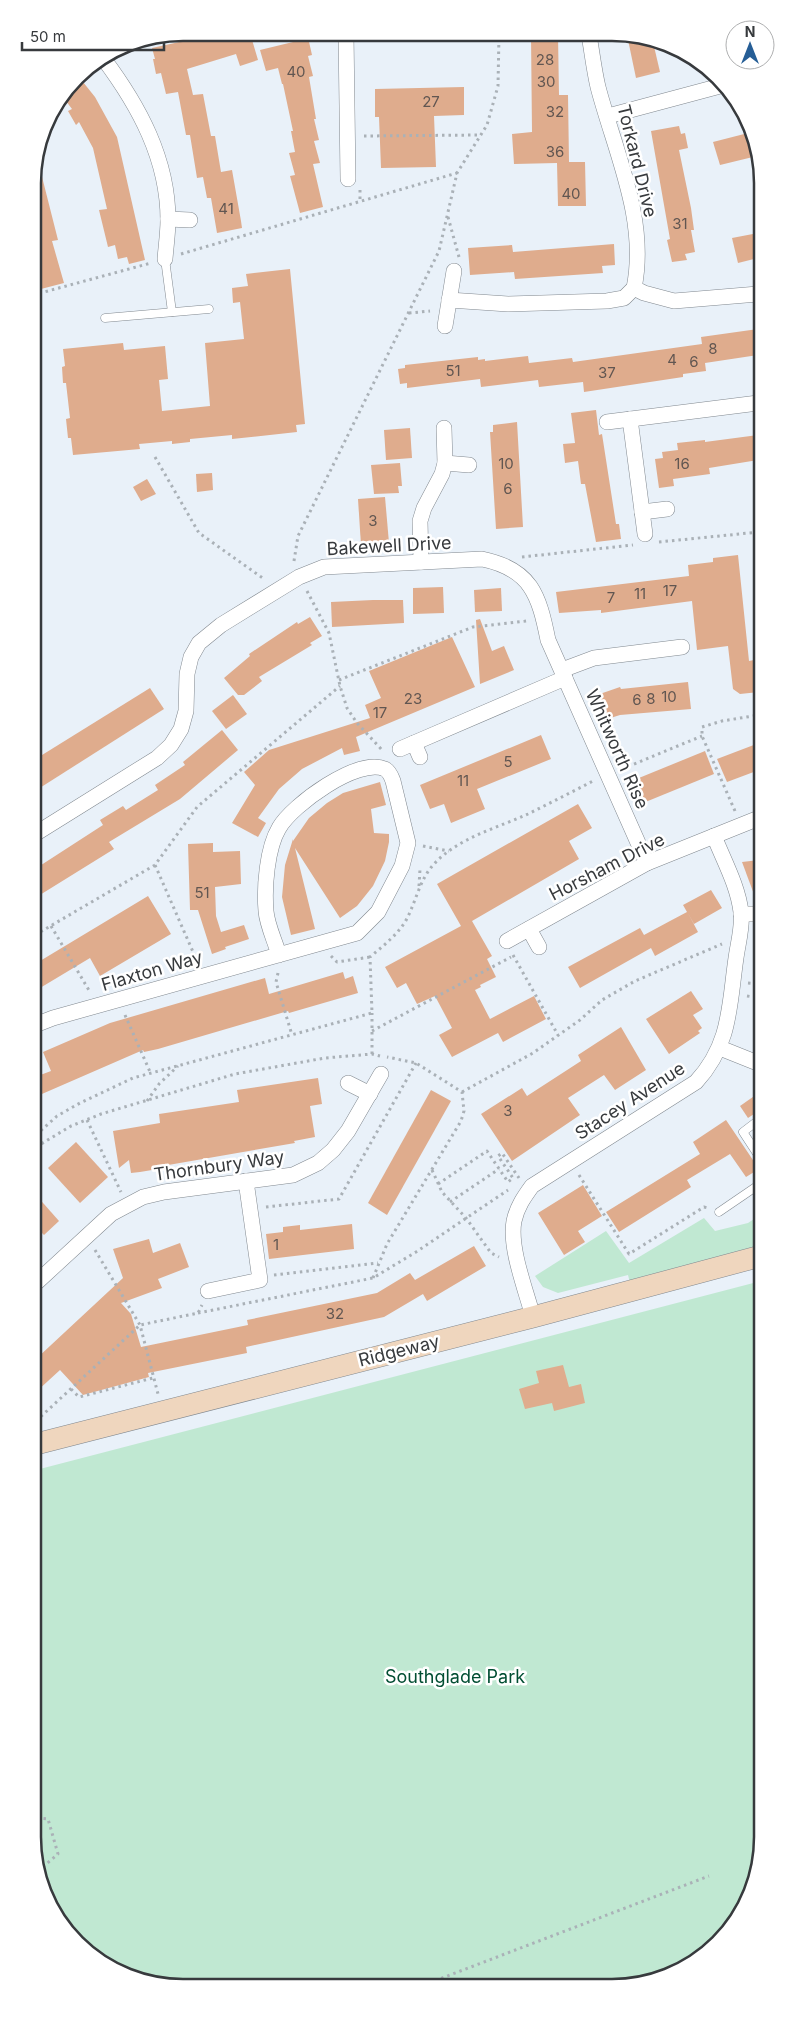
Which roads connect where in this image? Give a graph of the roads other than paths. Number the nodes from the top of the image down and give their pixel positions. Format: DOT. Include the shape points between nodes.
graph roads {
  1 [pos="346,41"];
  2 [pos="590,41"];
  3 [pos="107,64"];
  4 [pos="715,87"];
  5 [pos="608,116"];
  6 [pos="348,179"];
  7 [pos="168,219"];
  8 [pos="190,220"];
  9 [pos="165,259"];
  10 [pos="454,271"];
  11 [pos="634,288"];
  12 [pos="754,294"];
  13 [pos="443,305"];
  14 [pos="209,309"];
  15 [pos="172,312"];
  16 [pos="105,318"];
  17 [pos="445,326"];
  18 [pos="754,404"];
  19 [pos="630,419"];
  20 [pos="606,422"];
  21 [pos="444,428"];
  22 [pos="446,464"];
  23 [pos="469,465"];
  24 [pos="667,509"];
  25 [pos="642,512"];
  26 [pos="645,534"];
  27 [pos="421,562"];
  28 [pos="513,569"];
  29 [pos="682,647"];
  30 [pos="563,674"];
  31 [pos="420,757"];
  32 [pos="754,820"];
  33 [pos="42,830"];
  34 [pos="714,836"];
  35 [pos="647,863"];
  36 [pos="741,914"];
  37 [pos="754,914"];
  38 [pos="529,929"];
  39 [pos="507,941"];
  40 [pos="538,947"];
  41 [pos="279,955"];
  42 [pos="41,1022"];
  43 [pos="720,1048"];
  44 [pos="753,1061"];
  45 [pos="381,1074"];
  46 [pos="348,1083"];
  47 [pos="370,1094"];
  48 [pos="753,1124"];
  49 [pos="753,1148"];
  50 [pos="246,1181"];
  51 [pos="753,1189"];
  52 [pos="719,1212"];
  53 [pos="753,1258"];
  54 [pos="41,1278"];
  55 [pos="208,1292"];
  56 [pos="533,1317"];
  57 [pos="41,1443"];
  1 -- 6 [label="street"];
  2 -- 5 [label="street, Torkard Drive" via="598,87"];
  3 -- 7 [label="street" via="144,121 158,156"];
  4 -- 5 [label="street"];
  5 -- 11 [label="street, Torkard Drive" via="629,193 636,233"];
  7 -- 8 [label="street"];
  7 -- 9 [label="street"];
  9 -- 15 [label="lane"];
  10 -- 13 [label="street"];
  11 -- 12 [label="street" via="644,294 674,301"];
  11 -- 13 [label="street" via="624,298 607,301"];
  13 -- 17 [label="street"];
  14 -- 15 [label="lane"];
  15 -- 16 [label="lane"];
  18 -- 19 [label="street"];
  19 -- 20 [label="street"];
  19 -- 25 [label="street"];
  21 -- 22 [label="street"];
  22 -- 23 [label="street"];
  22 -- 27 [label="street" via="420,521"];
  24 -- 25 [label="street"];
  25 -- 26 [label="street"];
  27 -- 28 [label="street, Bakewell Drive" via="482,559"];
  27 -- 33 [label="street, Bakewell Drive" via="324,567 299,576 221,625 200,643 191,657 186,711 181,729 171,745 157,758"];
  28 -- 30 [label="street, Whitworth Rise" via="533,589 548,640"];
  29 -- 30 [label="street" via="594,658"];
  30 -- 31 [label="street, Whitworth Rise" via="400,748"];
  30 -- 35 [label="street, Whitworth Rise"];
  32 -- 34 [label="street, Horsham Drive"];
  34 -- 35 [label="street, Horsham Drive"];
  34 -- 36 [label="street, Stacey Avenue" via="737,893"];
  35 -- 38 [label="street, Horsham Drive"];
  36 -- 37 [label="street"];
  36 -- 43 [label="street, Stacey Avenue" via="727,1029"];
  38 -- 39 [label="street, Horsham Drive"];
  38 -- 40 [label="street"];
  41 -- 41 [label="street" via="266,912 269,856 279,827 310,796 339,778 376,766 385,769 393,781 408,843 402,866 378,912 357,933"];
  41 -- 42 [label="street, Flaxton Way"];
  43 -- 44 [label="street"];
  43 -- 56 [label="street, Stacey Avenue" via="696,1082 570,1162 526,1184 514,1222 514,1243"];
  45 -- 47 [label="street, Thornbury Way"];
  46 -- 47 [label="street"];
  47 -- 50 [label="street, Thornbury Way" via="348,1131 318,1163 294,1175"];
  48 -- 49 [label="lane" via="743,1132"];
  50 -- 54 [label="street, Thornbury Way" via="164,1192 127,1204 111,1214"];
  50 -- 55 [label="street" via="260,1280"];
  51 -- 52 [label="lane"];
  53 -- 56 [label="street, Ridgeway"];
  56 -- 57 [label="street, Ridgeway"];
}
